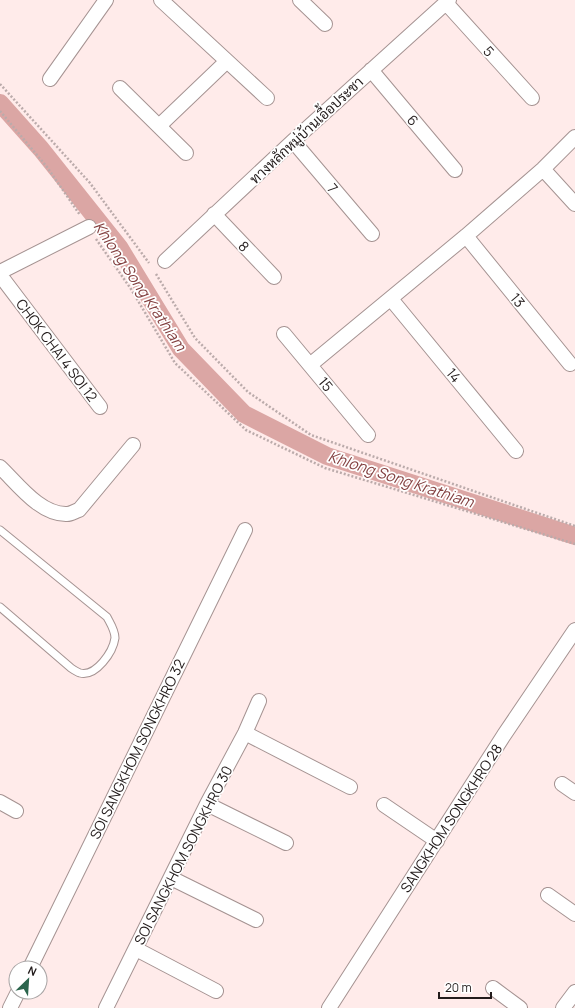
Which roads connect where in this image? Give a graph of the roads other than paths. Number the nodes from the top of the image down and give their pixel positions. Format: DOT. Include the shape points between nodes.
graph roads {
  1 [pos="106,0"];
  2 [pos="161,0"];
  3 [pos="300,0"];
  4 [pos="447,2"];
  5 [pos="325,24"];
  6 [pos="227,61"];
  7 [pos="371,70"];
  8 [pos="50,79"];
  9 [pos="120,88"];
  10 [pos="267,98"];
  11 [pos="532,98"];
  12 [pos="158,126"];
  13 [pos="575,137"];
  14 [pos="293,142"];
  15 [pos="186,153"];
  16 [pos="544,169"];
  17 [pos="455,170"];
  18 [pos="575,204"];
  19 [pos="214,214"];
  20 [pos="89,227"];
  21 [pos="372,234"];
  22 [pos="466,236"];
  23 [pos="159,266"];
  24 [pos="0,274"];
  25 [pos="274,277"];
  26 [pos="391,299"];
  27 [pos="284,334"];
  28 [pos="570,364"];
  29 [pos="310,365"];
  30 [pos="100,407"];
  31 [pos="368,434"];
  32 [pos="133,445"];
  33 [pos="516,451"];
  34 [pos="0,467"];
  35 [pos="0,530"];
  36 [pos="245,530"];
  37 [pos="0,607"];
  38 [pos="575,630"];
  39 [pos="259,701"];
  40 [pos="245,733"];
  41 [pos="562,784"];
  42 [pos="350,787"];
  43 [pos="575,793"];
  44 [pos="0,802"];
  45 [pos="207,804"];
  46 [pos="384,805"];
  47 [pos="16,811"];
  48 [pos="437,841"];
  49 [pos="286,843"];
  50 [pos="171,878"];
  51 [pos="548,895"];
  52 [pos="575,914"];
  53 [pos="256,920"];
  54 [pos="136,949"];
  55 [pos="34,960"];
  56 [pos="493,988"];
  57 [pos="216,991"];
  58 [pos="575,992"];
  59 [pos="106,1008"];
  60 [pos="329,1008"];
  61 [pos="520,1008"];
  62 [pos="563,1008"];
  1 -- 8 [label="street"];
  2 -- 6 [label="street"];
  3 -- 5 [label="street"];
  4 -- 7 [label="street, ทางหลักหมู่บ้านเอื้อประชา"];
  4 -- 11 [label="street, 5"];
  6 -- 10 [label="street"];
  6 -- 12 [label="street"];
  7 -- 14 [label="street, ทางหลักหมู่บ้านเอื้อประชา"];
  7 -- 17 [label="street, 6"];
  9 -- 12 [label="street"];
  12 -- 15 [label="street"];
  13 -- 16 [label="street"];
  14 -- 19 [label="street, ทางหลักหมู่บ้านเอื้อประชา"];
  14 -- 21 [label="street, 7"];
  16 -- 18 [label="street"];
  16 -- 22 [label="street"];
  19 -- 23 [label="street, ทางหลักหมู่บ้านเอื้อประชา"];
  19 -- 25 [label="street, 8"];
  20 -- 24 [label="street"];
  22 -- 26 [label="street"];
  22 -- 28 [label="street, 13"];
  24 -- 30 [label="street, CHOK CHAI 4 SOI 12"];
  26 -- 29 [label="street"];
  26 -- 33 [label="street, 14"];
  27 -- 29 [label="street, 15"];
  29 -- 31 [label="street, 15"];
  32 -- 34 [label="street" via="79,510 68,514 55,512 40,505"];
  35 -- 37 [label="lane" via="107,617 115,637 102,662 93,671 81,673 71,668"];
  36 -- 55 [label="street, SOI SANGKHOM SONGKHRO 32"];
  38 -- 48 [label="street, SANGKHOM SONGKHRO 28"];
  39 -- 40 [label="street, SOI SANGKHOM SONGKHRO 30"];
  40 -- 42 [label="street"];
  40 -- 45 [label="street, SOI SANGKHOM SONGKHRO 30"];
  41 -- 43 [label="street"];
  44 -- 47 [label="street"];
  45 -- 49 [label="street"];
  45 -- 50 [label="street, SOI SANGKHOM SONGKHRO 30"];
  46 -- 48 [label="street"];
  48 -- 60 [label="street, SANGKHOM SONGKHRO 28"];
  50 -- 53 [label="street"];
  50 -- 54 [label="street, SOI SANGKHOM SONGKHRO 30"];
  51 -- 52 [label="street"];
  54 -- 57 [label="street"];
  54 -- 59 [label="street, SOI SANGKHOM SONGKHRO 30"];
  56 -- 61 [label="street"];
  58 -- 62 [label="street"];
}
